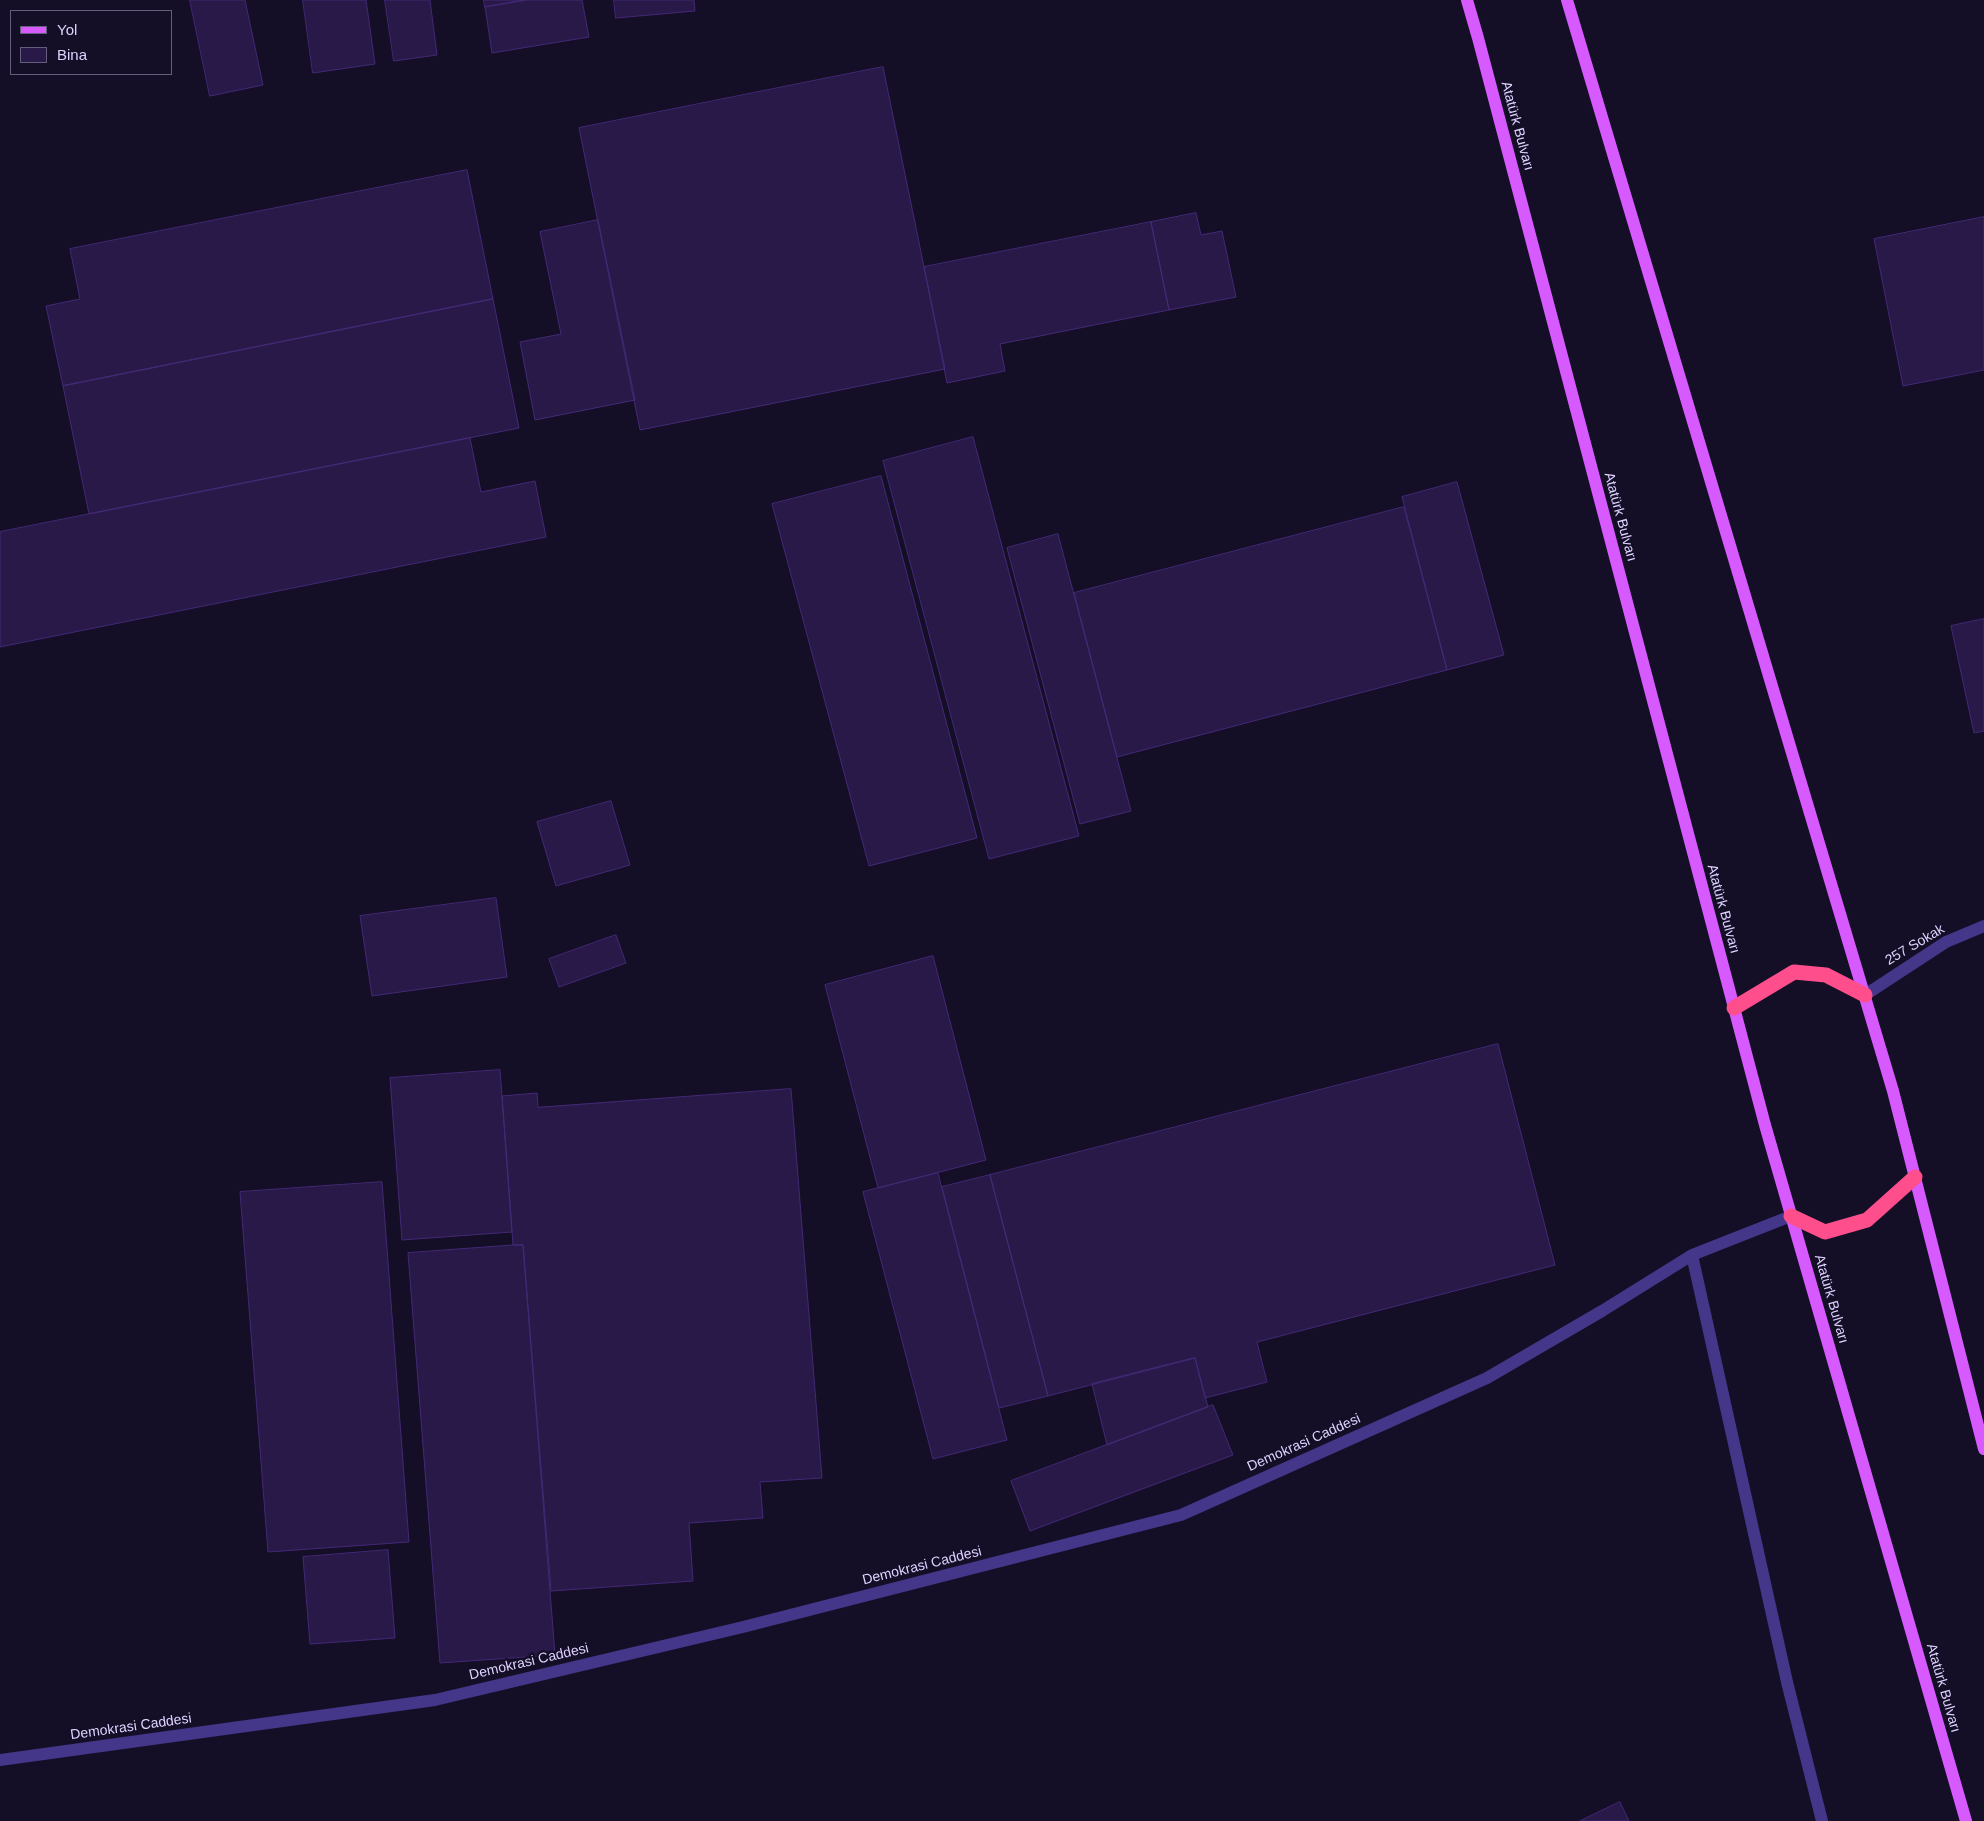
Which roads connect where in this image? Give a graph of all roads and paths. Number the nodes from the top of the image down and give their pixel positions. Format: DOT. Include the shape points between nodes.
graph roads {
  1 [pos="1467,0"];
  2 [pos="1567,0"];
  3 [pos="1984,926"];
  4 [pos="1865,995"];
  5 [pos="1734,1008"];
  6 [pos="1915,1176"];
  7 [pos="1791,1216"];
  8 [pos="1692,1255"];
  9 [pos="1984,1449"];
  10 [pos="0,1760"];
  11 [pos="1822,1821"];
  12 [pos="1966,1821"];
  1 -- 5 [label="main road, Atatürk Bulvarı"];
  2 -- 4 [label="main road"];
  3 -- 4 [label="street, 257 Sokak" via="1946,942"];
  4 -- 5 [label="highway" via="1826,975 1794,972"];
  4 -- 6 [label="main road"];
  5 -- 7 [label="main road, Atatürk Bulvarı"];
  6 -- 7 [label="highway" via="1867,1220 1825,1232"];
  6 -- 9 [label="main road"];
  7 -- 8 [label="street, Demokrasi Caddesi"];
  7 -- 12 [label="main road, Atatürk Bulvarı"];
  8 -- 10 [label="street, Demokrasi Caddesi" via="1486,1378 1181,1515 743,1627 435,1700"];
  8 -- 11 [label="street" via="1786,1682"];
}
